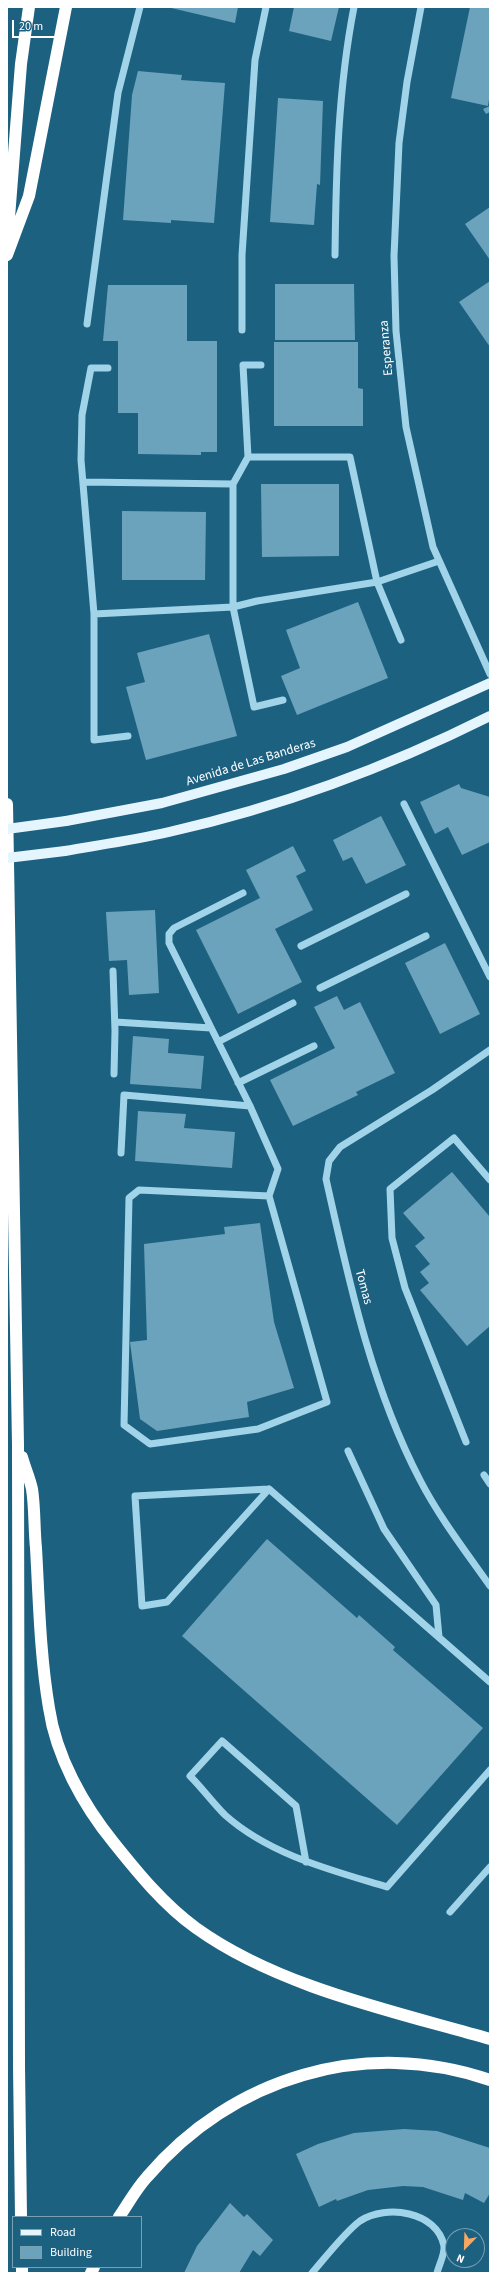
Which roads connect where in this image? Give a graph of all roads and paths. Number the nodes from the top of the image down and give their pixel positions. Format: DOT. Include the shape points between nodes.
graph roads {
  1 [pos="29,7"];
  2 [pos="66,7"];
  3 [pos="140,7"];
  4 [pos="266,7"];
  5 [pos="354,7"];
  6 [pos="421,7"];
  7 [pos="7,248"];
  8 [pos="7,255"];
  9 [pos="335,255"];
  10 [pos="87,324"];
  11 [pos="242,330"];
  12 [pos="261,365"];
  13 [pos="108,368"];
  14 [pos="248,457"];
  15 [pos="83,482"];
  16 [pos="233,484"];
  17 [pos="439,560"];
  18 [pos="377,582"];
  19 [pos="233,607"];
  20 [pos="94,614"];
  21 [pos="401,640"];
  22 [pos="490,674"];
  23 [pos="490,683"];
  24 [pos="283,700"];
  25 [pos="490,716"];
  26 [pos="128,736"];
  27 [pos="7,804"];
  28 [pos="404,804"];
  29 [pos="7,829"];
  30 [pos="7,858"];
  31 [pos="243,893"];
  32 [pos="406,894"];
  33 [pos="426,936"];
  34 [pos="301,946"];
  35 [pos="113,971"];
  36 [pos="490,977"];
  37 [pos="320,988"];
  38 [pos="293,1003"];
  39 [pos="115,1022"];
  40 [pos="211,1028"];
  41 [pos="218,1042"];
  42 [pos="314,1046"];
  43 [pos="490,1050"];
  44 [pos="114,1074"];
  45 [pos="238,1083"];
  46 [pos="250,1106"];
  47 [pos="122,1153"];
  48 [pos="490,1180"];
  49 [pos="269,1196"];
  50 [pos="466,1442"];
  51 [pos="18,1445"];
  52 [pos="348,1451"];
  53 [pos="484,1475"];
  54 [pos="490,1484"];
  55 [pos="269,1489"];
  56 [pos="490,1586"];
  57 [pos="439,1637"];
  58 [pos="490,1682"];
  59 [pos="490,1770"];
  60 [pos="306,1862"];
  61 [pos="490,1866"];
  62 [pos="450,1912"];
  63 [pos="490,2039"];
  64 [pos="490,2080"];
  65 [pos="21,2216"];
  66 [pos="120,2216"];
  67 [pos="312,2273"];
  68 [pos="438,2273"];
  1 -- 7 [label="highway" via="21,64"];
  2 -- 8 [label="highway" via="28,196"];
  3 -- 10 [label="street" via="118,92"];
  4 -- 11 [label="street" via="254,60 242,255"];
  5 -- 9 [label="street" via="336,158"];
  6 -- 17 [label="street, Esperanza" via="399,142 394,256 396,316 406,427 433,547"];
  12 -- 14 [label="street" via="243,365"];
  13 -- 15 [label="street" via="91,368 82,415"];
  14 -- 16 [label="street"];
  14 -- 18 [label="street" via="350,457"];
  15 -- 16 [label="street"];
  15 -- 20 [label="street"];
  16 -- 19 [label="street"];
  17 -- 18 [label="street"];
  17 -- 22 [label="street, Esperanza"];
  18 -- 19 [label="street" via="257,600"];
  18 -- 21 [label="street"];
  19 -- 20 [label="street"];
  19 -- 24 [label="street" via="254,707"];
  20 -- 26 [label="street" via="94,740"];
  23 -- 29 [label="main road, Avenida de Las Banderas, bridge" via="347,747 284,769 162,803"];
  25 -- 30 [label="main road, bridge" via="358,775 293,797 169,832 64,851"];
  27 -- 51 [label="highway"];
  28 -- 36 [label="street"];
  31 -- 40 [label="street" via="174,928 169,934 169,943"];
  32 -- 34 [label="street"];
  33 -- 37 [label="street"];
  35 -- 39 [label="street"];
  38 -- 41 [label="street"];
  39 -- 40 [label="street"];
  39 -- 44 [label="street"];
  40 -- 41 [label="street"];
  41 -- 45 [label="street"];
  42 -- 45 [label="street"];
  43 -- 56 [label="street, Tomas" via="432,1090 340,1147 329,1161 326,1179 350,1289 396,1428 431,1499"];
  45 -- 46 [label="street"];
  46 -- 47 [label="street" via="124,1095"];
  46 -- 49 [label="street" via="278,1169"];
  48 -- 50 [label="street" via="454,1138 390,1189 392,1238 405,1288"];
  49 -- 49 [label="street" via="327,1402 258,1429 150,1444 124,1425 129,1198 139,1190"];
  51 -- 63 [label="highway" via="32,1490 43,1670 49,1711 57,1740 71,1775 105,1832 138,1874 195,1927 228,1948 299,1981"];
  51 -- 65 [label="highway"];
  52 -- 57 [label="street" via="384,1529 436,1605"];
  53 -- 54 [label="street"];
  55 -- 55 [label="street" via="167,1602 142,1606 135,1496"];
  55 -- 57 [label="street"];
  57 -- 58 [label="street"];
  59 -- 60 [label="street" via="387,1887"];
  60 -- 60 [label="street" via="296,1806 222,1741 190,1776 225,1815 256,1838"];
  61 -- 62 [label="street"];
  64 -- 66 [label="highway" via="435,2066 388,2062 339,2065 278,2084 226,2109 186,2138 147,2177"];
  67 -- 68 [label="street" via="359,2222 373,2215 400,2212 413,2214 427,2222 440,2235 444,2248"];
}
